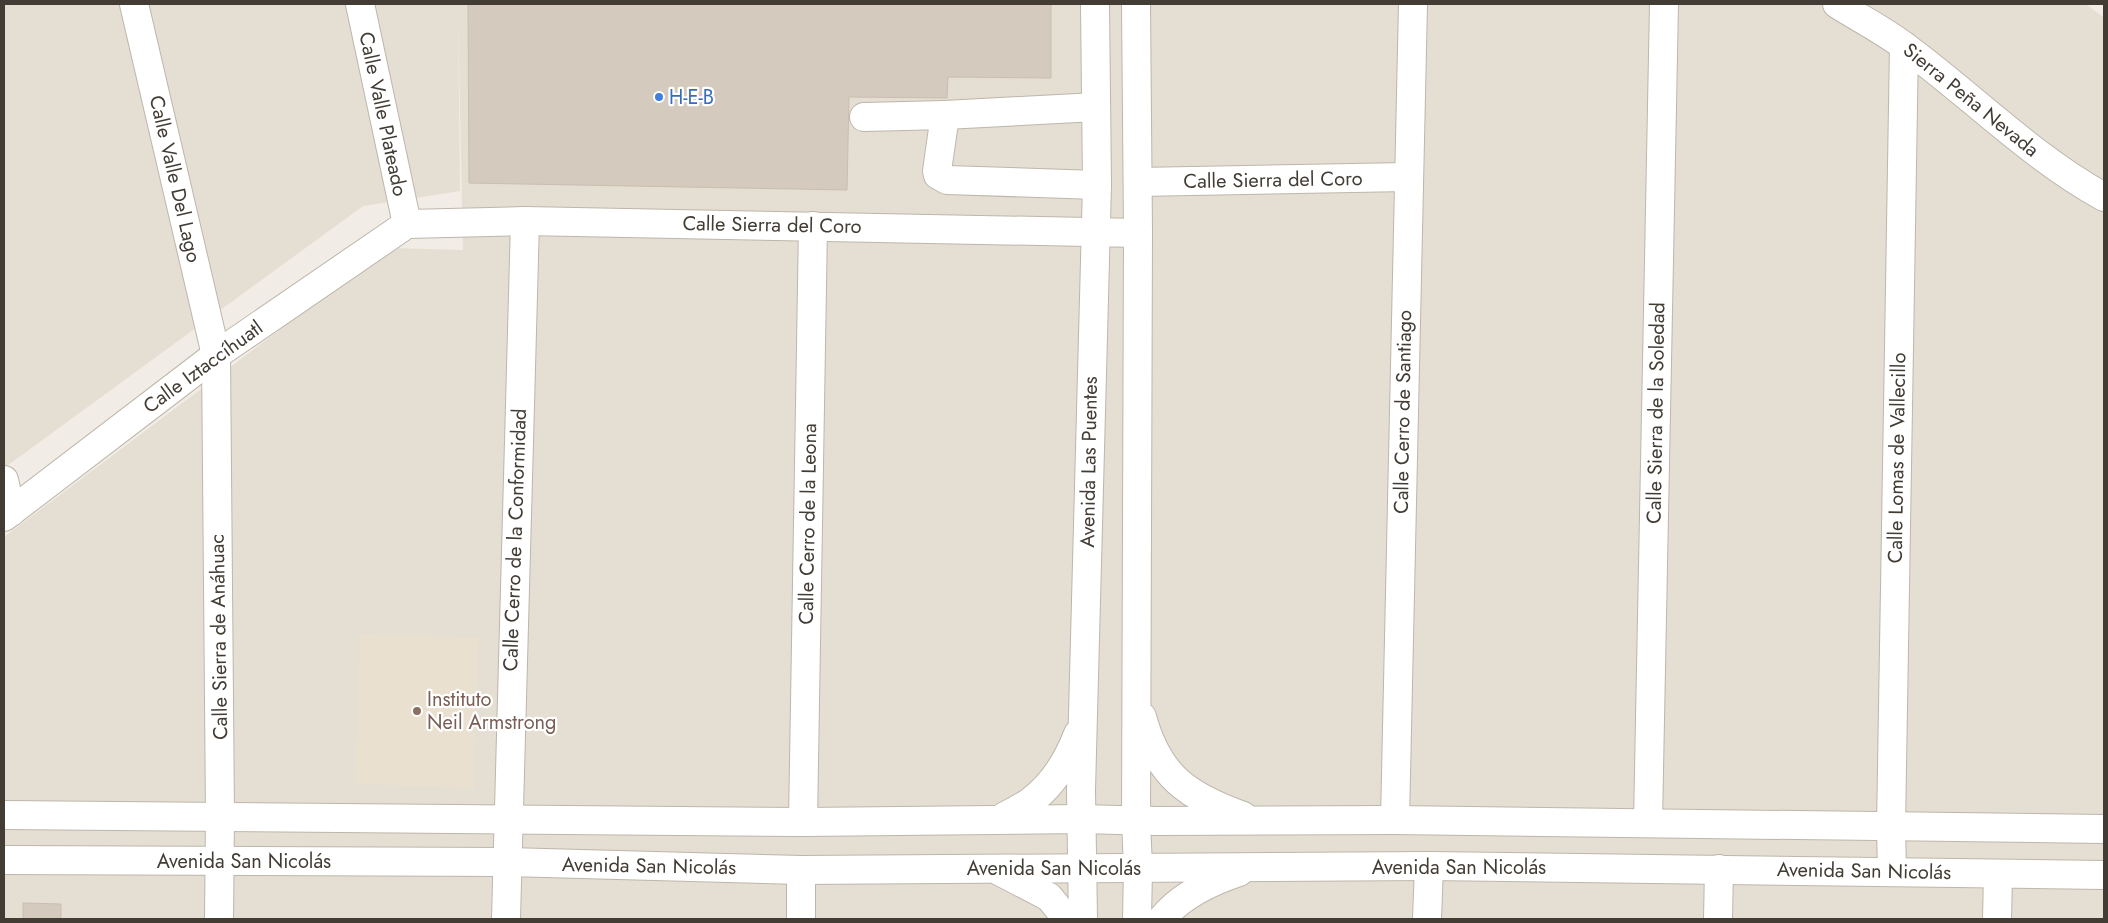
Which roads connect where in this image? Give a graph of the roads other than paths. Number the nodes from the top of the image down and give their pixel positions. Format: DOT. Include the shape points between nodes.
graph roads {
  1 [pos="134,4"];
  2 [pos="360,4"];
  3 [pos="1095,4"];
  4 [pos="1118,4"];
  5 [pos="1136,4"];
  6 [pos="1413,4"];
  7 [pos="1664,4"];
  8 [pos="1837,4"];
  9 [pos="1904,46"];
  10 [pos="1096,107"];
  11 [pos="1136,112"];
  12 [pos="945,114"];
  13 [pos="864,117"];
  14 [pos="1408,177"];
  15 [pos="1138,182"];
  16 [pos="1097,185"];
  17 [pos="2104,197"];
  18 [pos="525,221"];
  19 [pos="407,224"];
  20 [pos="813,226"];
  21 [pos="1095,232"];
  22 [pos="1138,233"];
  23 [pos="216,355"];
  24 [pos="4,480"];
  25 [pos="7,514"];
  26 [pos="1136,697"];
  27 [pos="1083,723"];
  28 [pos="4,814"];
  29 [pos="220,816"];
  30 [pos="507,819"];
  31 [pos="1081,819"];
  32 [pos="998,820"];
  33 [pos="1256,820"];
  34 [pos="1395,820"];
  35 [pos="1136,821"];
  36 [pos="803,822"];
  37 [pos="1648,822"];
  38 [pos="1891,828"];
  39 [pos="2104,830"];
  40 [pos="4,860"];
  41 [pos="220,861"];
  42 [pos="506,862"];
  43 [pos="1429,866"];
  44 [pos="1256,867"];
  45 [pos="1138,868"];
  46 [pos="996,869"];
  47 [pos="1083,869"];
  48 [pos="1719,869"];
  49 [pos="802,870"];
  50 [pos="1892,871"];
  51 [pos="1998,874"];
  52 [pos="2104,874"];
  53 [pos="219,919"];
  54 [pos="506,919"];
  55 [pos="801,919"];
  56 [pos="1067,919"];
  57 [pos="1083,919"];
  58 [pos="1137,919"];
  59 [pos="1162,919"];
  60 [pos="1427,919"];
  61 [pos="1718,919"];
  62 [pos="1998,919"];
  1 -- 23 [label="street, Calle Valle Del Lago"];
  2 -- 19 [label="street, Calle Valle Plateado"];
  3 -- 10 [label="street, Avenida Las Puentes"];
  4 -- 11 [label="street" via="1119,72"];
  5 -- 11 [label="street"];
  6 -- 14 [label="street, Calle Cerro de Santiago"];
  7 -- 37 [label="street, Calle Sierra de la Soledad"];
  8 -- 9 [label="street, Sierra Peña Nevada"];
  9 -- 17 [label="street, Sierra Peña Nevada" via="2032,150"];
  9 -- 38 [label="street, Calle Lomas de Vallecillo"];
  10 -- 12 [label="street"];
  10 -- 16 [label="street, Avenida Las Puentes"];
  11 -- 15 [label="street"];
  12 -- 13 [label="street"];
  12 -- 16 [label="street" via="937,170 943,179"];
  14 -- 15 [label="street, Calle Sierra del Coro"];
  14 -- 34 [label="street, Calle Cerro de Santiago"];
  15 -- 22 [label="street"];
  16 -- 21 [label="street, Avenida Las Puentes"];
  18 -- 19 [label="street, Calle Sierra del Coro"];
  18 -- 20 [label="street, Calle Sierra del Coro"];
  18 -- 30 [label="street, Calle Cerro de la Conformidad"];
  19 -- 23 [label="street, Calle Iztaccíhuatl"];
  20 -- 21 [label="street, Calle Sierra del Coro"];
  20 -- 36 [label="street, Calle Cerro de la Leona"];
  21 -- 22 [label="street, Calle Sierra del Coro"];
  21 -- 27 [label="street, Avenida Las Puentes"];
  22 -- 26 [label="street"];
  23 -- 25 [label="street, Calle Iztaccíhuatl"];
  23 -- 29 [label="street, Calle Sierra de Anáhuac"];
  24 -- 25 [label="street"];
  26 -- 33 [label="street" via="1149,742 1168,773 1199,797"];
  26 -- 35 [label="street"];
  27 -- 31 [label="street, Avenida Las Puentes"];
  27 -- 32 [label="street" via="1054,779 1031,802"];
  28 -- 29 [label="street"];
  29 -- 30 [label="street"];
  29 -- 41 [label="street, Calle Sierra de Anáhuac"];
  30 -- 36 [label="street"];
  30 -- 42 [label="street, Calle Cerro de la Conformidad"];
  31 -- 32 [label="street"];
  31 -- 35 [label="street"];
  31 -- 47 [label="street, Avenida Las Puentes"];
  32 -- 36 [label="street"];
  33 -- 34 [label="street"];
  33 -- 35 [label="street"];
  34 -- 37 [label="street"];
  35 -- 45 [label="street"];
  37 -- 38 [label="street"];
  38 -- 39 [label="street"];
  38 -- 50 [label="street, Calle Lomas de Vallecillo"];
  40 -- 41 [label="street, Avenida San Nicolás"];
  41 -- 42 [label="street, Avenida San Nicolás"];
  41 -- 53 [label="street, Calle Sierra de Anáhuac"];
  42 -- 49 [label="street, Avenida San Nicolás"];
  42 -- 54 [label="street, Calle Cerro de la Conformidad"];
  43 -- 44 [label="street, Avenida San Nicolás"];
  43 -- 48 [label="street, Avenida San Nicolás"];
  43 -- 60 [label="street"];
  44 -- 45 [label="street, Avenida San Nicolás"];
  44 -- 59 [label="street" via="1221,878 1197,891"];
  45 -- 47 [label="street, Avenida San Nicolás"];
  45 -- 58 [label="street"];
  46 -- 47 [label="street, Avenida San Nicolás"];
  46 -- 49 [label="street, Avenida San Nicolás"];
  46 -- 56 [label="street" via="1049,897"];
  47 -- 57 [label="street, Avenida Las Puentes"];
  48 -- 50 [label="street, Avenida San Nicolás"];
  48 -- 61 [label="street"];
  49 -- 55 [label="street"];
  50 -- 51 [label="street, Avenida San Nicolás"];
  51 -- 52 [label="street, Avenida San Nicolás"];
  51 -- 62 [label="street"];
}
